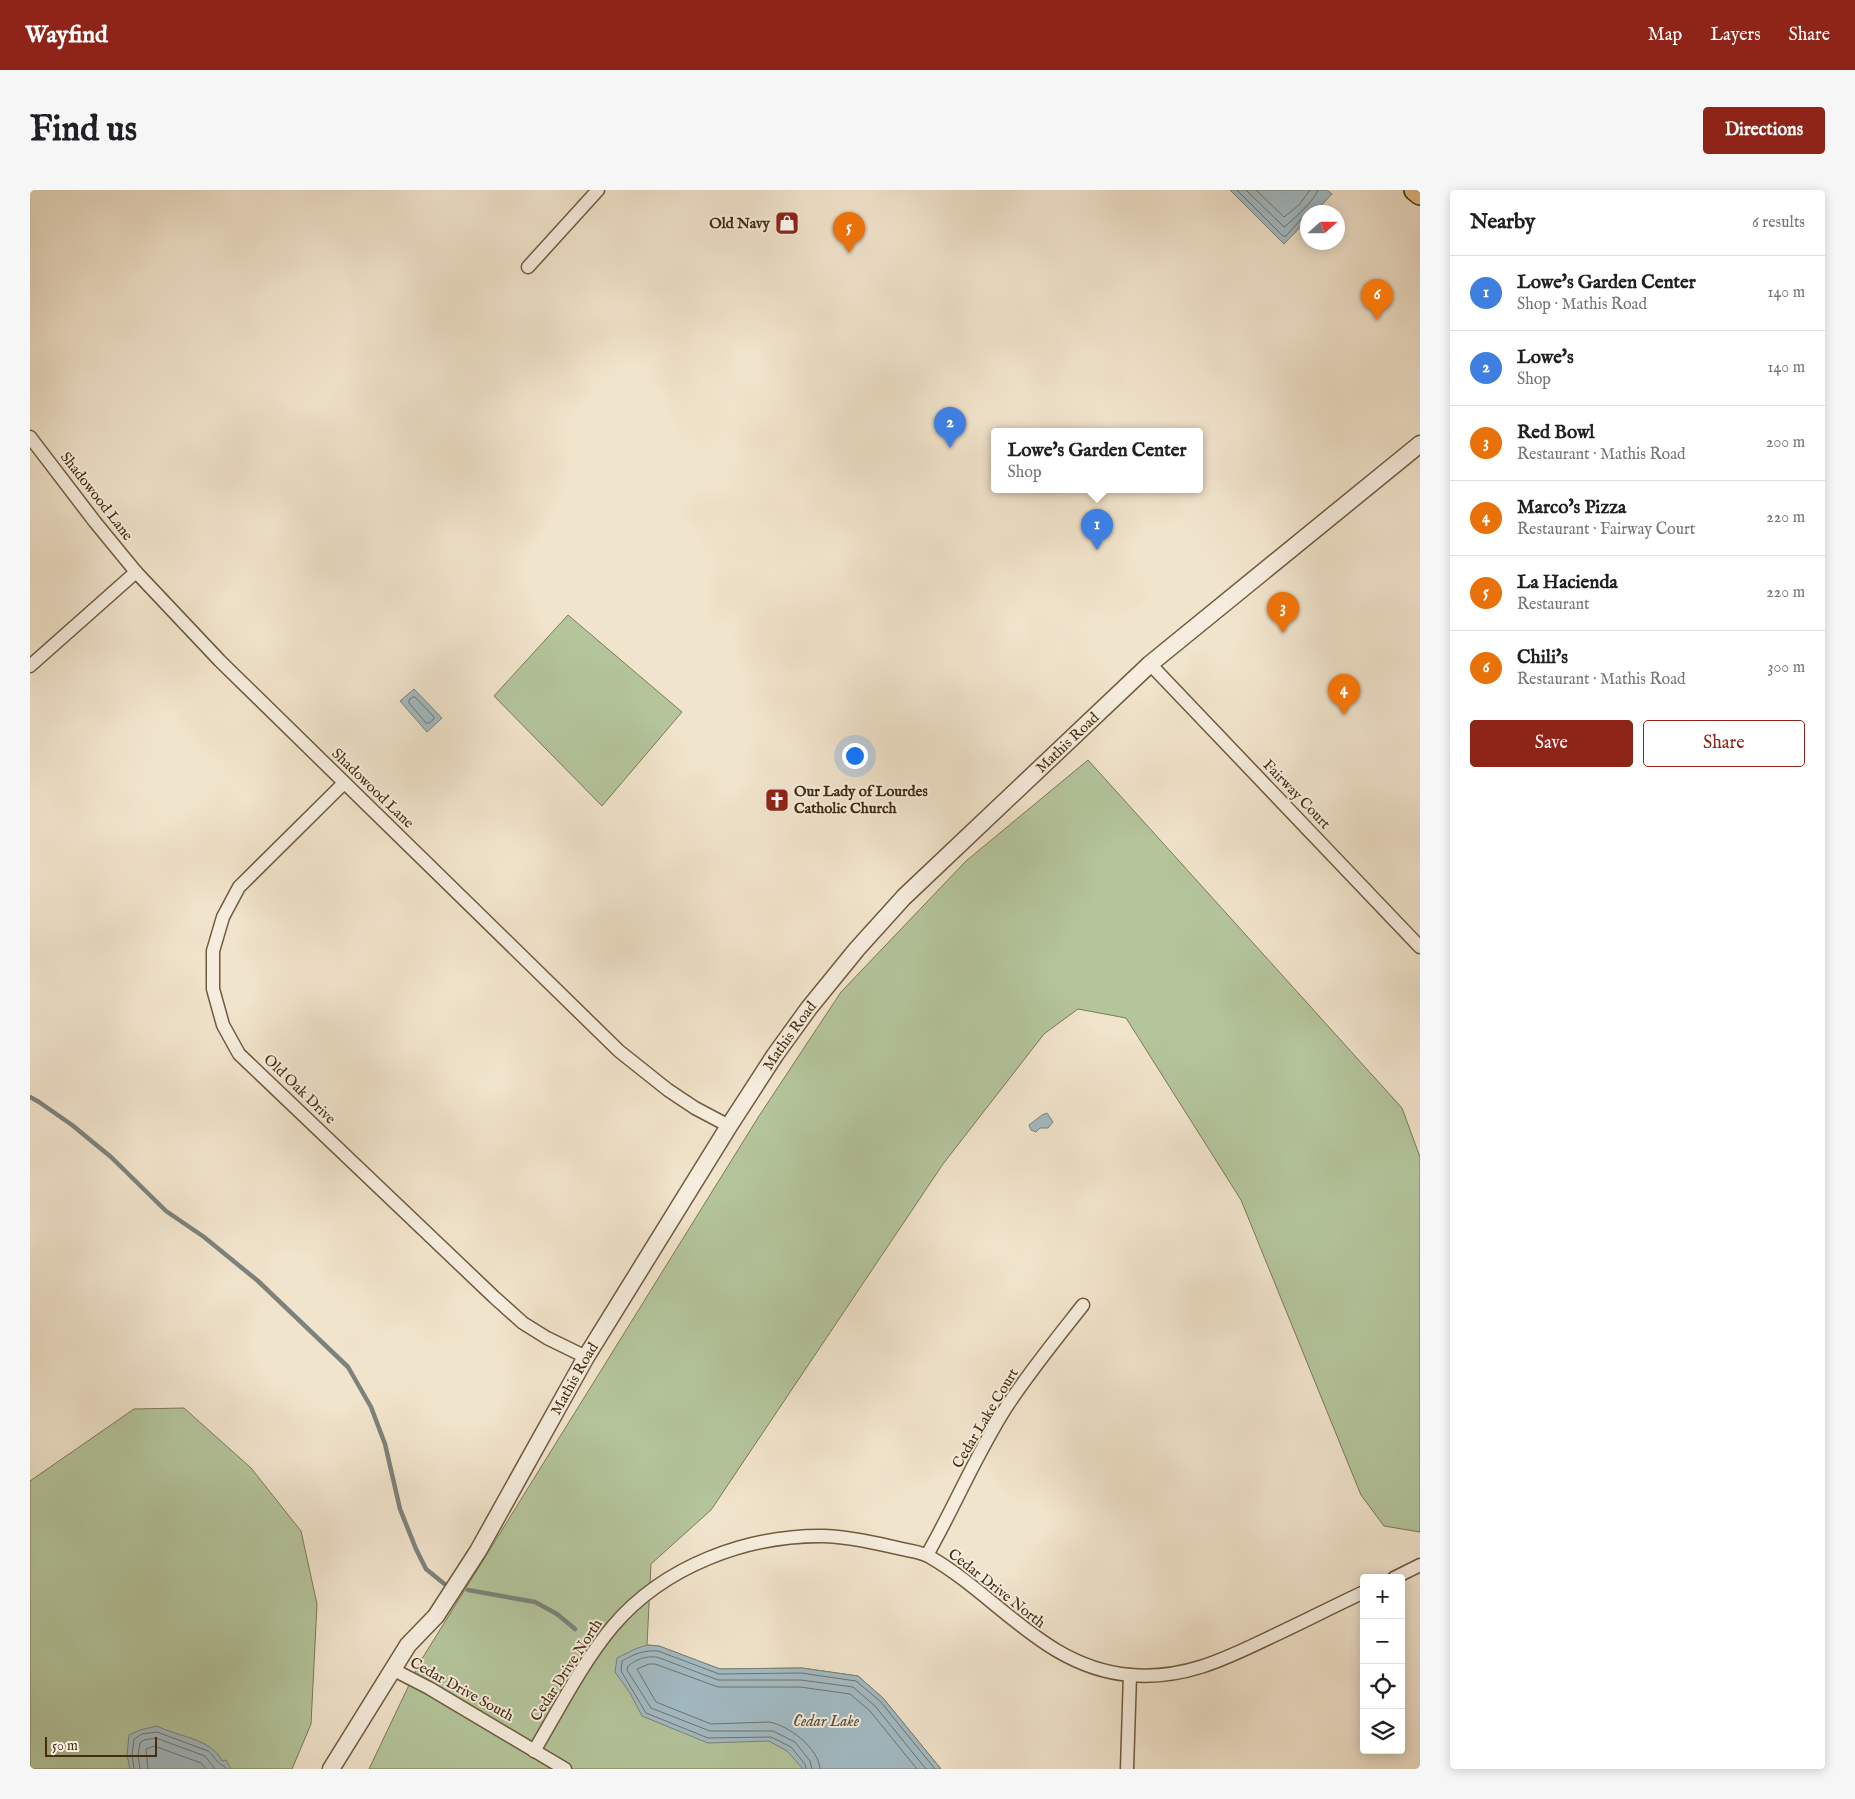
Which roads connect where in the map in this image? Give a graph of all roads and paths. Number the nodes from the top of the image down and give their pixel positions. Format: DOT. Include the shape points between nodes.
graph roads {
  1 [pos="598,190"];
  2 [pos="1415,190"];
  3 [pos="1420,194"];
  4 [pos="528,268"];
  5 [pos="30,437"];
  6 [pos="1420,444"];
  7 [pos="136,572"];
  8 [pos="1150,664"];
  9 [pos="30,666"];
  10 [pos="344,783"];
  11 [pos="1420,947"];
  12 [pos="729,1126"];
  13 [pos="1083,1305"];
  14 [pos="586,1357"];
  15 [pos="927,1555"];
  16 [pos="1420,1565"];
  17 [pos="1402,1574"];
  18 [pos="1360,1594"];
  19 [pos="394,1670"];
  20 [pos="1130,1675"];
  21 [pos="534,1751"];
  22 [pos="331,1769"];
  23 [pos="565,1769"];
  24 [pos="1127,1769"];
  1 -- 4 [label="street"];
  2 -- 3 [label="highway"];
  5 -- 7 [label="street, Shadowood Lane"];
  6 -- 8 [label="street, Mathis Road"];
  7 -- 9 [label="street"];
  7 -- 10 [label="street, Shadowood Lane" via="220,661"];
  8 -- 11 [label="street, Fairway Court"];
  8 -- 12 [label="street, Mathis Road" via="904,897 809,1008"];
  10 -- 12 [label="street, Shadowood Lane" via="620,1051 668,1090"];
  10 -- 14 [label="street, Old Oak Drive" via="239,887 223,917 213,951 213,989 223,1025 239,1054 494,1297 531,1328"];
  12 -- 14 [label="street, Mathis Road"];
  13 -- 15 [label="street, Cedar Lake Court" via="1007,1407"];
  14 -- 19 [label="street, Mathis Road" via="478,1551 436,1616 408,1645"];
  15 -- 20 [label="street, Cedar Drive North" via="966,1581 1058,1653 1106,1672"];
  15 -- 21 [label="street, Cedar Drive North" via="871,1541 808,1536 752,1543 697,1563 652,1591 613,1626"];
  16 -- 17 [label="street"];
  18 -- 20 [label="street, Cedar Drive North" via="1202,1668 1162,1676"];
  19 -- 21 [label="street, Cedar Drive South"];
  19 -- 22 [label="street, Mathis Road"];
  20 -- 24 [label="street"];
  21 -- 23 [label="street, Cedar Drive South"];
}
